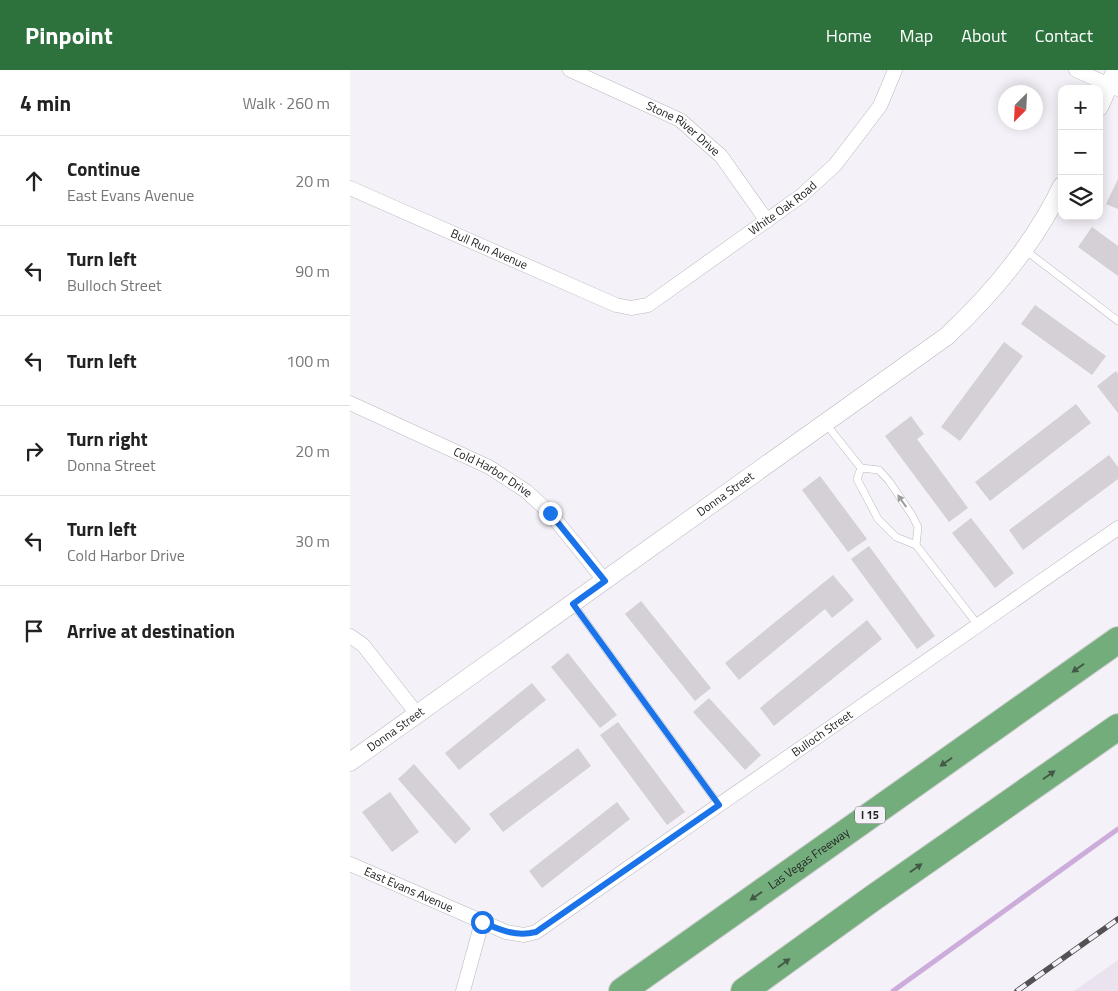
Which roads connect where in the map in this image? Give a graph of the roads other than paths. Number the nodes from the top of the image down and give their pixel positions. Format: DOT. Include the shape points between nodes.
graph roads {
  1 [pos="570,70"];
  2 [pos="895,70"];
  3 [pos="1076,70"];
  4 [pos="1115,81"];
  5 [pos="1103,100"];
  6 [pos="350,188"];
  7 [pos="1058,194"];
  8 [pos="767,221"];
  9 [pos="1024,250"];
  10 [pos="631,308"];
  11 [pos="1118,321"];
  12 [pos="350,403"];
  13 [pos="826,423"];
  14 [pos="860,468"];
  15 [pos="1118,528"];
  16 [pos="916,545"];
  17 [pos="605,581"];
  18 [pos="573,604"];
  19 [pos="978,625"];
  20 [pos="350,636"];
  21 [pos="1118,640"];
  22 [pos="417,714"];
  23 [pos="1118,728"];
  24 [pos="350,762"];
  25 [pos="719,805"];
  26 [pos="350,864"];
  27 [pos="482,922"];
  28 [pos="524,935"];
  29 [pos="463,991"];
  30 [pos="622,991"];
  31 [pos="744,991"];
  1 -- 8 [label="street, Stone River Drive" via="680,120 721,156"];
  2 -- 8 [label="street, White Oak Road" via="880,106 835,165 802,196"];
  3 -- 4 [label="street"];
  4 -- 5 [label="street"];
  6 -- 10 [label="street, Bull Run Avenue" via="616,305"];
  7 -- 9 [label="street, Donna Street"];
  8 -- 10 [label="street, White Oak Road" via="648,305"];
  9 -- 11 [label="lane"];
  9 -- 13 [label="street, Donna Street" via="974,312 947,336"];
  12 -- 17 [label="street, Cold Harbor Drive" via="489,467 526,491 550,513"];
  13 -- 14 [label="lane"];
  13 -- 17 [label="street, Donna Street"];
  14 -- 16 [label="lane" via="857,479 878,519 896,537"];
  16 -- 14 [label="lane, one-way" via="918,527 889,481 879,470"];
  15 -- 19 [label="street, Bulloch Street"];
  16 -- 19 [label="lane"];
  17 -- 18 [label="street, Donna Street"];
  18 -- 22 [label="street, Donna Street"];
  18 -- 25 [label="lane"];
  19 -- 25 [label="street, Bulloch Street"];
  20 -- 22 [label="street" via="363,645"];
  21 -- 30 [label="highway, Las Vegas Freeway / I 15, one-way"];
  22 -- 24 [label="street, Donna Street"];
  31 -- 23 [label="highway, one-way"];
  25 -- 28 [label="street, Bulloch Street" via="536,932"];
  26 -- 27 [label="street, East Evans Avenue"];
  27 -- 28 [label="street, East Evans Avenue"];
  27 -- 29 [label="street"];
}
